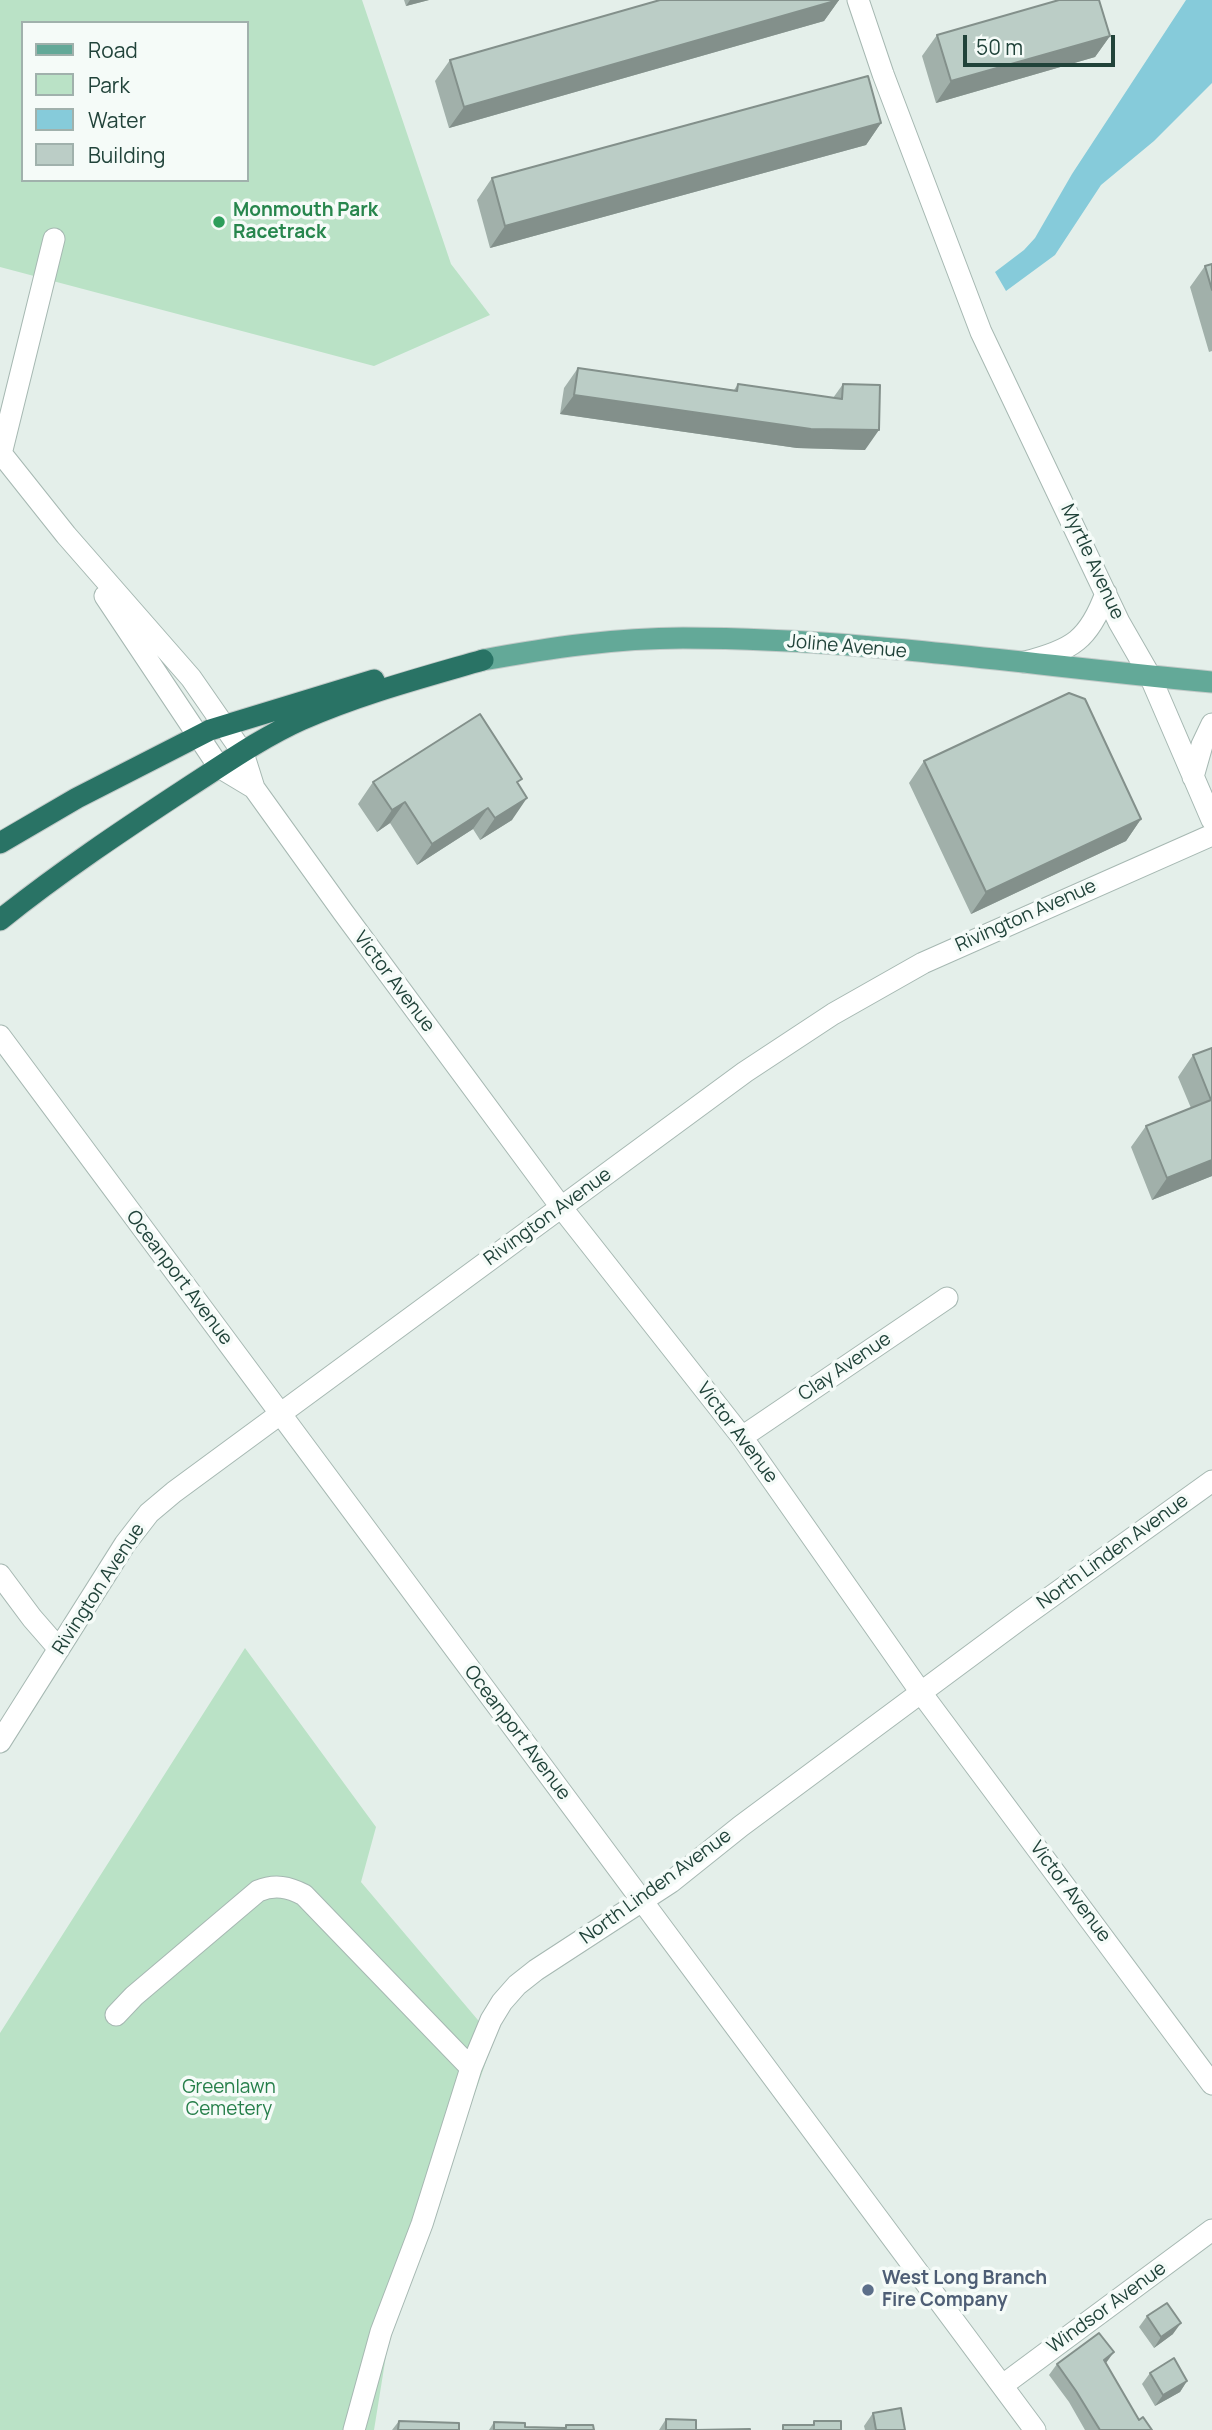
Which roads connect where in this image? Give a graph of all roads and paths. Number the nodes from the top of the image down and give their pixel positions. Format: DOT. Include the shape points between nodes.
graph roads {
  1 [pos="858,0"];
  2 [pos="54,239"];
  3 [pos="1,453"];
  4 [pos="66,536"];
  5 [pos="1106,593"];
  6 [pos="483,660"];
  7 [pos="1023,662"];
  8 [pos="1150,676"];
  9 [pos="1212,682"];
  10 [pos="1212,724"];
  11 [pos="224,726"];
  12 [pos="198,736"];
  13 [pos="243,753"];
  14 [pos="219,767"];
  15 [pos="1193,777"];
  16 [pos="254,788"];
  17 [pos="1212,820"];
  18 [pos="1212,835"];
  19 [pos="0,843"];
  20 [pos="0,920"];
  21 [pos="0,1036"];
  22 [pos="561,1207"];
  23 [pos="947,1298"];
  24 [pos="280,1413"];
  25 [pos="742,1437"];
  26 [pos="1212,1481"];
  27 [pos="0,1575"];
  28 [pos="59,1649"];
  29 [pos="922,1694"];
  30 [pos="0,1742"];
  31 [pos="641,1900"];
  32 [pos="116,2015"];
  33 [pos="471,2068"];
  34 [pos="1212,2084"];
  35 [pos="1212,2230"];
  36 [pos="1003,2385"];
  37 [pos="354,2430"];
  38 [pos="1035,2430"];
  1 -- 5 [label="street, Myrtle Avenue" via="968,302"];
  2 -- 3 [label="street"];
  3 -- 4 [label="street, Victor Avenue"];
  4 -- 11 [label="street, Victor Avenue" via="191,678"];
  4 -- 12 [label="street, Victor Avenue"];
  5 -- 7 [label="street" via="1097,617 1068,648"];
  5 -- 8 [label="street, Myrtle Avenue"];
  6 -- 7 [label="main road, Joline Avenue" via="601,642 681,638"];
  6 -- 11 [label="highway" via="364,681"];
  6 -- 13 [label="highway" via="350,701 299,721"];
  7 -- 8 [label="main road, Joline Avenue"];
  8 -- 9 [label="main road, Joline Avenue"];
  8 -- 15 [label="street, Myrtle Avenue"];
  10 -- 15 [label="street"];
  11 -- 12 [label="highway"];
  11 -- 13 [label="street, Victor Avenue"];
  12 -- 14 [label="street, Victor Avenue"];
  12 -- 19 [label="highway"];
  13 -- 14 [label="highway"];
  13 -- 16 [label="street, Victor Avenue"];
  14 -- 16 [label="street, Victor Avenue"];
  14 -- 20 [label="highway" via="53,878"];
  15 -- 17 [label="street, Myrtle Avenue"];
  16 -- 22 [label="street, Victor Avenue"];
  18 -- 22 [label="street, Rivington Avenue" via="945,953 863,996 745,1072"];
  21 -- 24 [label="street, Oceanport Avenue"];
  22 -- 24 [label="street, Rivington Avenue"];
  22 -- 25 [label="street, Victor Avenue"];
  23 -- 25 [label="street, Clay Avenue"];
  24 -- 28 [label="street, Rivington Avenue" via="149,1513"];
  24 -- 31 [label="street, Oceanport Avenue"];
  25 -- 29 [label="street, Victor Avenue"];
  26 -- 29 [label="street, North Linden Avenue"];
  27 -- 28 [label="street"];
  28 -- 30 [label="street, Rivington Avenue"];
  29 -- 31 [label="street, North Linden Avenue"];
  29 -- 34 [label="street, Victor Avenue"];
  31 -- 33 [label="street, North Linden Avenue" via="517,1986 491,2020"];
  31 -- 36 [label="street, Oceanport Avenue"];
  32 -- 33 [label="street" via="258,1891 279,1886 304,1895"];
  33 -- 37 [label="street, North Linden Avenue" via="422,2224 381,2332"];
  35 -- 36 [label="street, Windsor Avenue"];
  36 -- 38 [label="street, Oceanport Avenue"];
}
